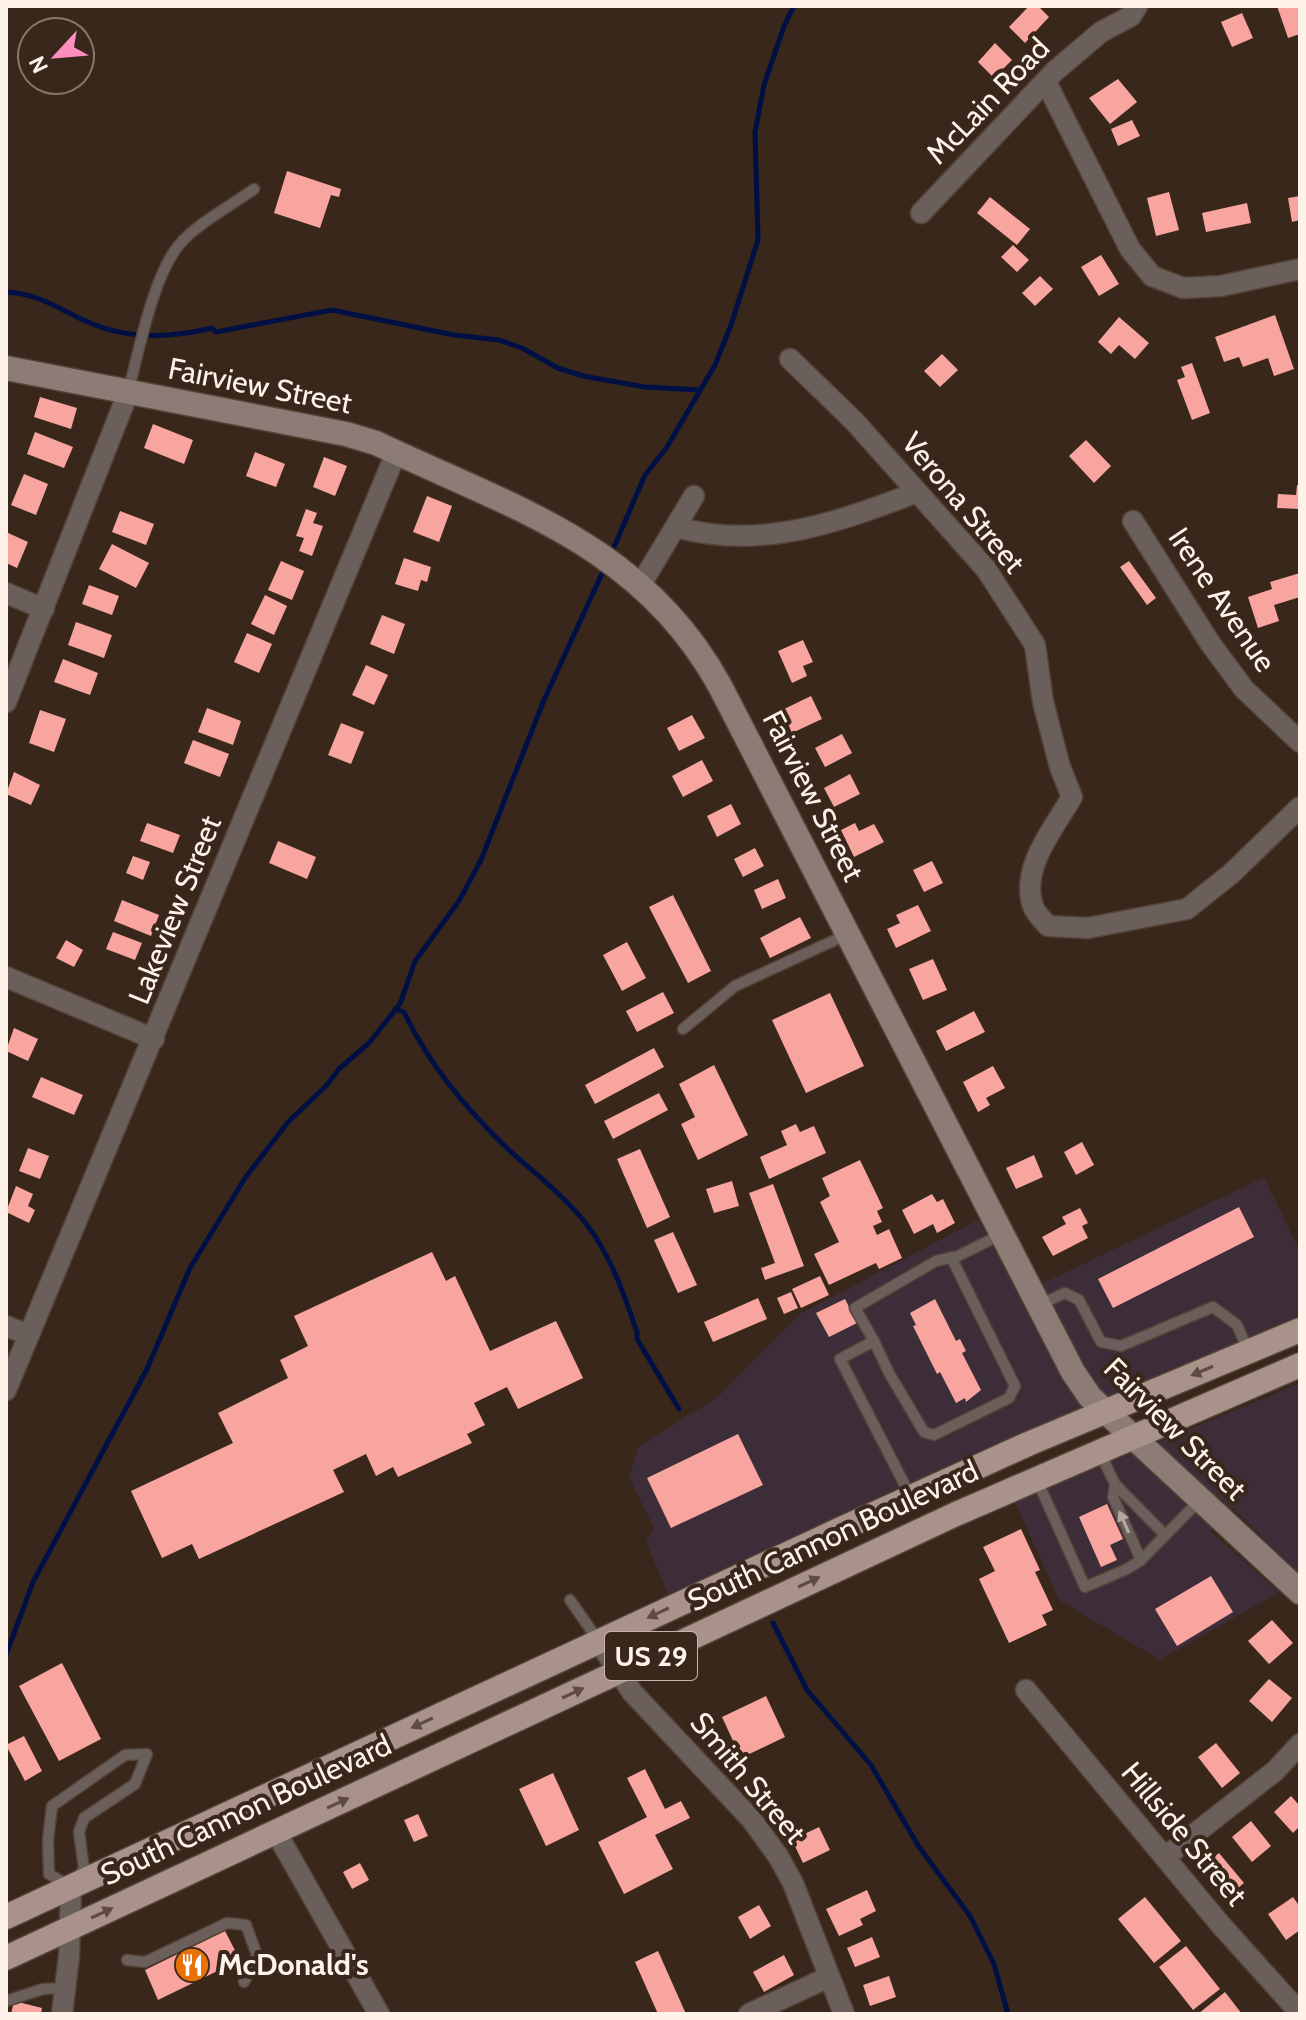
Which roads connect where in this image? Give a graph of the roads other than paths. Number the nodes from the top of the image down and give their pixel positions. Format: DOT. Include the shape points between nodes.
graph roads {
  1 [pos="1137,6"];
  2 [pos="1046,82"];
  3 [pos="254,189"];
  4 [pos="921,213"];
  5 [pos="1300,269"];
  6 [pos="790,359"];
  7 [pos="6,368"];
  8 [pos="128,393"];
  9 [pos="396,453"];
  10 [pos="915,493"];
  11 [pos="694,496"];
  12 [pos="1133,521"];
  13 [pos="676,527"];
  14 [pos="641,584"];
  15 [pos="6,593"];
  16 [pos="44,609"];
  17 [pos="6,702"];
  18 [pos="1300,742"];
  19 [pos="1300,807"];
  20 [pos="848,934"];
  21 [pos="6,977"];
  22 [pos="683,1029"];
  23 [pos="154,1039"];
  24 [pos="1002,1234"];
  25 [pos="951,1257"];
  26 [pos="1039,1305"];
  27 [pos="6,1326"];
  28 [pos="1300,1330"];
  29 [pos="29,1335"];
  30 [pos="874,1341"];
  31 [pos="1249,1352"];
  32 [pos="1300,1365"];
  33 [pos="6,1390"];
  34 [pos="1106,1412"];
  35 [pos="1131,1436"];
  36 [pos="1099,1450"];
  37 [pos="1036,1478"];
  38 [pos="1115,1484"];
  39 [pos="911,1497"];
  40 [pos="1200,1500"];
  41 [pos="1165,1535"];
  42 [pos="1141,1560"];
  43 [pos="1300,1592"];
  44 [pos="570,1600"];
  45 [pos="598,1640"];
  46 [pos="619,1671"];
  47 [pos="1026,1690"];
  48 [pos="1300,1744"];
  49 [pos="276,1832"];
  50 [pos="1165,1857"];
  51 [pos="71,1887"];
  52 [pos="6,1917"];
  53 [pos="69,1928"];
  54 [pos="6,1958"];
  55 [pos="127,1960"];
  56 [pos="829,1977"];
  57 [pos="244,1982"];
  58 [pos="65,1988"];
  59 [pos="6,2001"];
  60 [pos="1300,2013"];
  61 [pos="62,2014"];
  62 [pos="379,2014"];
  63 [pos="749,2014"];
  64 [pos="844,2014"];
  1 -- 2 [label="street, McLain Road"];
  2 -- 4 [label="street, McLain Road"];
  2 -- 5 [label="street" via="1130,249 1152,276 1183,288 1221,286"];
  3 -- 8 [label="lane" via="178,246 148,319"];
  6 -- 10 [label="street, Verona Street" via="854,421"];
  7 -- 8 [label="street, Fairview Street"];
  8 -- 9 [label="street, Fairview Street" via="346,434"];
  8 -- 16 [label="street"];
  9 -- 14 [label="street, Fairview Street" via="535,516"];
  9 -- 23 [label="street, Lakeview Street"];
  10 -- 13 [label="street" via="837,522 778,533 716,534"];
  10 -- 19 [label="street, Verona Street" via="986,569 1035,645 1043,702 1072,797 1036,860 1029,886 1034,909 1048,926 1088,928 1187,909"];
  11 -- 13 [label="street"];
  12 -- 18 [label="street, Irene Avenue" via="1244,689"];
  13 -- 14 [label="street"];
  14 -- 20 [label="street, Fairview Street" via="686,633 714,675"];
  15 -- 16 [label="street"];
  16 -- 17 [label="street"];
  20 -- 22 [label="lane" via="735,986"];
  20 -- 24 [label="street, Fairview Street"];
  21 -- 23 [label="street"];
  23 -- 29 [label="street, Lakeview Street"];
  24 -- 25 [label="lane"];
  24 -- 26 [label="street, Fairview Street"];
  25 -- 30 [label="lane" via="855,1308"];
  25 -- 30 [label="lane" via="1015,1386 1009,1398 934,1435 924,1432"];
  26 -- 31 [label="lane" via="1065,1293 1079,1300 1101,1342 1121,1346 1213,1307 1237,1325"];
  26 -- 34 [label="street, Fairview Street" via="1073,1372"];
  27 -- 29 [label="street"];
  28 -- 31 [label="main road, South Cannon Boulevard / US 29"];
  29 -- 33 [label="street, Lakeview Street"];
  30 -- 39 [label="lane" via="840,1359"];
  31 -- 34 [label="main road, South Cannon Boulevard / US 29, one-way"];
  32 -- 35 [label="main road, South Cannon Boulevard / US 29"];
  34 -- 35 [label="street, Fairview Street"];
  34 -- 39 [label="main road, South Cannon Boulevard / US 29"];
  35 -- 36 [label="main road, South Cannon Boulevard / US 29"];
  35 -- 40 [label="street, Fairview Street"];
  36 -- 37 [label="main road, South Cannon Boulevard / US 29"];
  36 -- 38 [label="lane"];
  37 -- 42 [label="lane" via="1085,1587"];
  46 -- 37 [label="main road, South Cannon Boulevard / US 29, one-way"];
  38 -- 41 [label="lane"];
  42 -- 38 [label="lane, one-way" via="1113,1497"];
  39 -- 45 [label="main road, South Cannon Boulevard / US 29, one-way"];
  40 -- 41 [label="lane"];
  40 -- 43 [label="street, Fairview Street"];
  41 -- 42 [label="lane"];
  44 -- 45 [label="lane"];
  45 -- 46 [label="street, Smith Street"];
  45 -- 51 [label="main road, South Cannon Boulevard / US 29, one-way"];
  49 -- 46 [label="main road, South Cannon Boulevard / US 29, one-way"];
  46 -- 56 [label="street, Smith Street" via="778,1856"];
  47 -- 50 [label="street, Hillside Street"];
  48 -- 50 [label="street" via="1275,1771"];
  53 -- 49 [label="main road, South Cannon Boulevard / US 29, one-way"];
  49 -- 62 [label="street"];
  50 -- 60 [label="street, Hillside Street"];
  51 -- 51 [label="lane" via="84,1869 79,1832 84,1818 135,1784 147,1754 125,1755 52,1806 49,1874"];
  51 -- 52 [label="main road, South Cannon Boulevard / US 29"];
  51 -- 53 [label="street"];
  53 -- 54 [label="main road, South Cannon Boulevard / US 29"];
  53 -- 58 [label="street"];
  55 -- 57 [label="lane" via="145,1962 227,1923 246,1925 257,1955"];
  56 -- 63 [label="street"];
  56 -- 64 [label="street, Smith Street"];
  58 -- 59 [label="lane"];
  58 -- 61 [label="street"];
}
